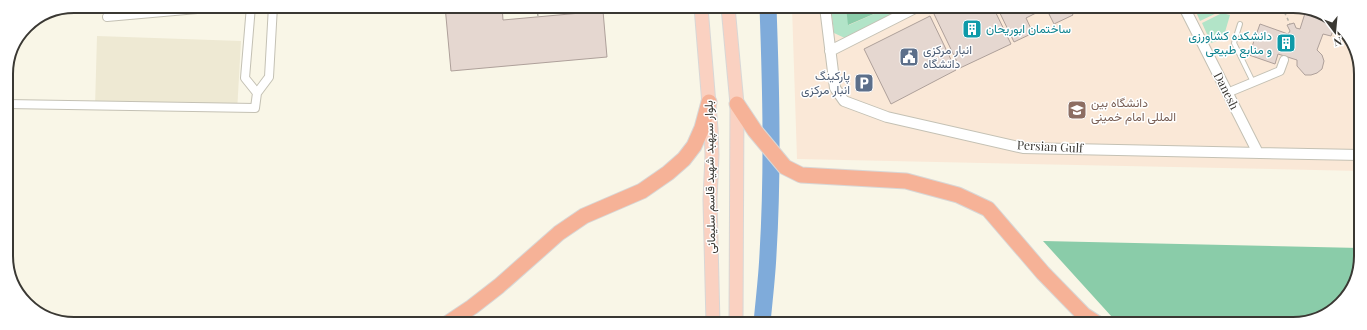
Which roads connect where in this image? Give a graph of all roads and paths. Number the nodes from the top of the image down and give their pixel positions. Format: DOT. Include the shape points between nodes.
graph roads {
  1 [pos="152,13"];
  2 [pos="251,13"];
  3 [pos="273,13"];
  4 [pos="538,13"];
  5 [pos="702,13"];
  6 [pos="729,13"];
  7 [pos="826,13"];
  8 [pos="905,13"];
  9 [pos="1187,13"];
  10 [pos="1285,13"];
  11 [pos="107,17"];
  12 [pos="538,17"];
  13 [pos="1240,24"];
  14 [pos="1290,24"];
  15 [pos="830,51"];
  16 [pos="1284,60"];
  17 [pos="1253,82"];
  18 [pos="257,93"];
  19 [pos="1228,93"];
  20 [pos="709,102"];
  21 [pos="13,104"];
  22 [pos="737,104"];
  23 [pos="1258,153"];
  24 [pos="1354,155"];
  25 [pos="457,317"];
  26 [pos="713,317"];
  27 [pos="736,317"];
  28 [pos="1087,317"];
  1 -- 11 [label="street"];
  2 -- 18 [label="street" via="246,78"];
  3 -- 18 [label="street" via="269,77"];
  4 -- 12 [label="path"];
  5 -- 20 [label="main road, بلوار سپهبد شهید قاسم سلیمانی"];
  6 -- 22 [label="main road, بلوار سپهبد شهید قاسم سلیمانی"];
  7 -- 15 [label="street, Persian Gulf"];
  8 -- 15 [label="street"];
  9 -- 19 [label="street, Danesh"];
  10 -- 14 [label="path"];
  13 -- 17 [label="lane" via="1234,43"];
  15 -- 23 [label="street, Persian Gulf" via="835,88 844,102 887,117 1023,148"];
  16 -- 17 [label="street" via="1280,71"];
  17 -- 19 [label="street"];
  18 -- 21 [label="street" via="254,108"];
  19 -- 23 [label="street, Danesh"];
  20 -- 25 [label="highway" via="694,146 668,173 642,191 584,216 559,233 500,286"];
  20 -- 26 [label="main road, بلوار سپهبد شهید قاسم سلیمانی" via="712,155 710,200"];
  22 -- 27 [label="main road, بلوار سپهبد شهید قاسم سلیمانی"];
  22 -- 28 [label="highway" via="755,131 785,167 801,175 906,181 958,195 988,209 1048,278"];
  23 -- 24 [label="street, Persian Gulf"];
}
